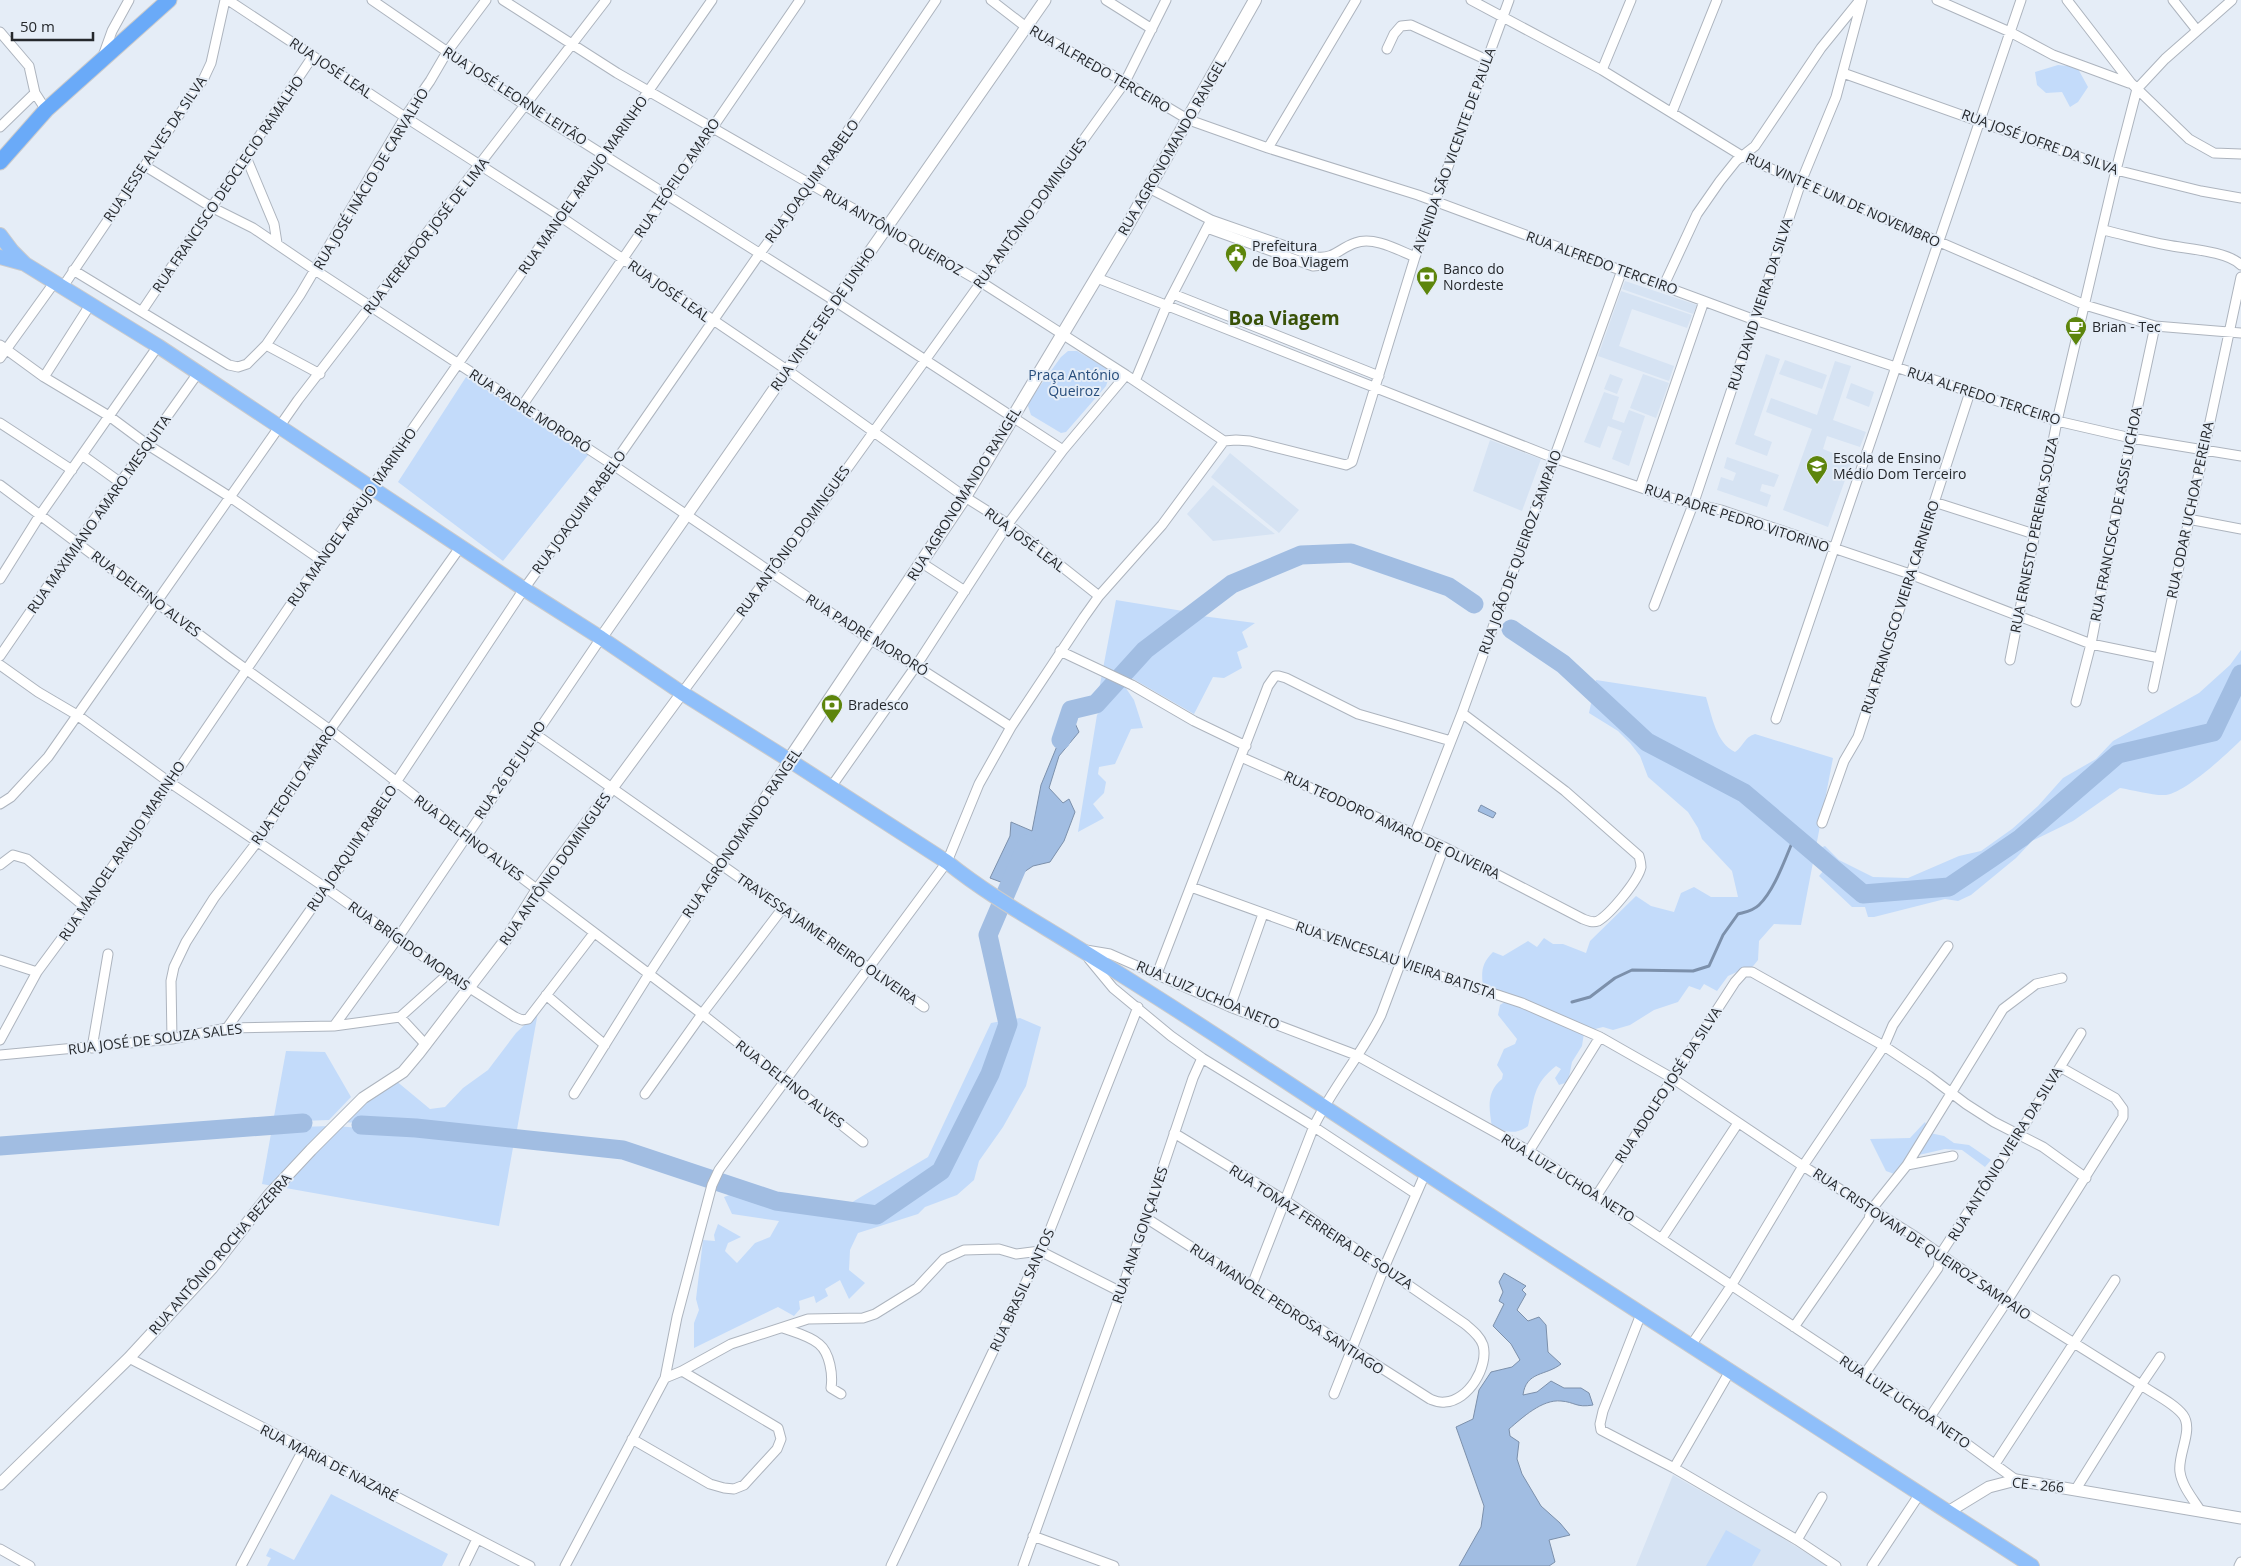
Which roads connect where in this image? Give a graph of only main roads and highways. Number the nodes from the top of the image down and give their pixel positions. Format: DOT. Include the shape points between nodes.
graph roads {
  1 [pos="169,0"];
  2 [pos="1256,0"];
  3 [pos="0,162"];
  4 [pos="0,235"];
  5 [pos="0,257"];
  6 [pos="25,264"];
  7 [pos="790,760"];
  8 [pos="2032,1566"];
  1 -- 3 [label="highway" via="46,110"];
  2 -- 7 [label="main road, RUA AGRONOMANDO RANGEL" via="1097,278 965,496"];
  4 -- 6 [label="main road"];
  5 -- 6 [label="main road"];
  6 -- 7 [label="main road" via="158,346 682,693"];
  7 -- 8 [label="main road" via="947,862 969,880 1210,1031 1690,1347"];
}
